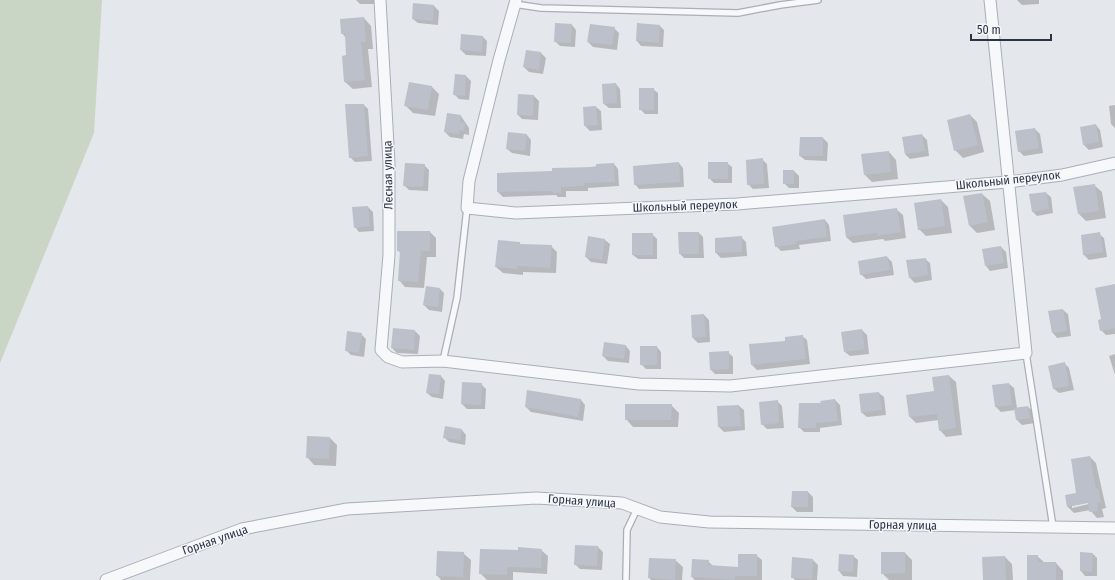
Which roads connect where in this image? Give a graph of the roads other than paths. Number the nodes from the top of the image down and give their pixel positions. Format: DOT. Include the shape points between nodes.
graph roads {
  1 [pos="380,0"];
  2 [pos="818,0"];
  3 [pos="990,0"];
  4 [pos="515,2"];
  5 [pos="1115,163"];
  6 [pos="1008,182"];
  7 [pos="467,208"];
  8 [pos="1026,353"];
  9 [pos="443,361"];
  10 [pos="637,509"];
  11 [pos="1053,527"];
  12 [pos="1115,528"];
  13 [pos="106,580"];
  14 [pos="626,580"];
  1 -- 9 [label="street, Лесная улица" via="389,163 389,254 381,350 388,357 402,362"];
  2 -- 4 [label="lane" via="738,13 541,8"];
  3 -- 6 [label="street"];
  4 -- 7 [label="street" via="469,181"];
  5 -- 6 [label="street, Школьный переулок" via="1062,175"];
  6 -- 7 [label="street, Школьный переулок" via="737,204 516,213"];
  6 -- 8 [label="street"];
  7 -- 9 [label="lane" via="457,298"];
  8 -- 9 [label="street" via="730,386 638,384"];
  8 -- 11 [label="lane"];
  10 -- 11 [label="street, Горная улица" via="660,517 709,522"];
  10 -- 13 [label="street, Горная улица" via="622,504 536,498 347,509 242,529"];
  10 -- 14 [label="lane" via="627,530"];
  11 -- 12 [label="street, Горная улица"];
}
